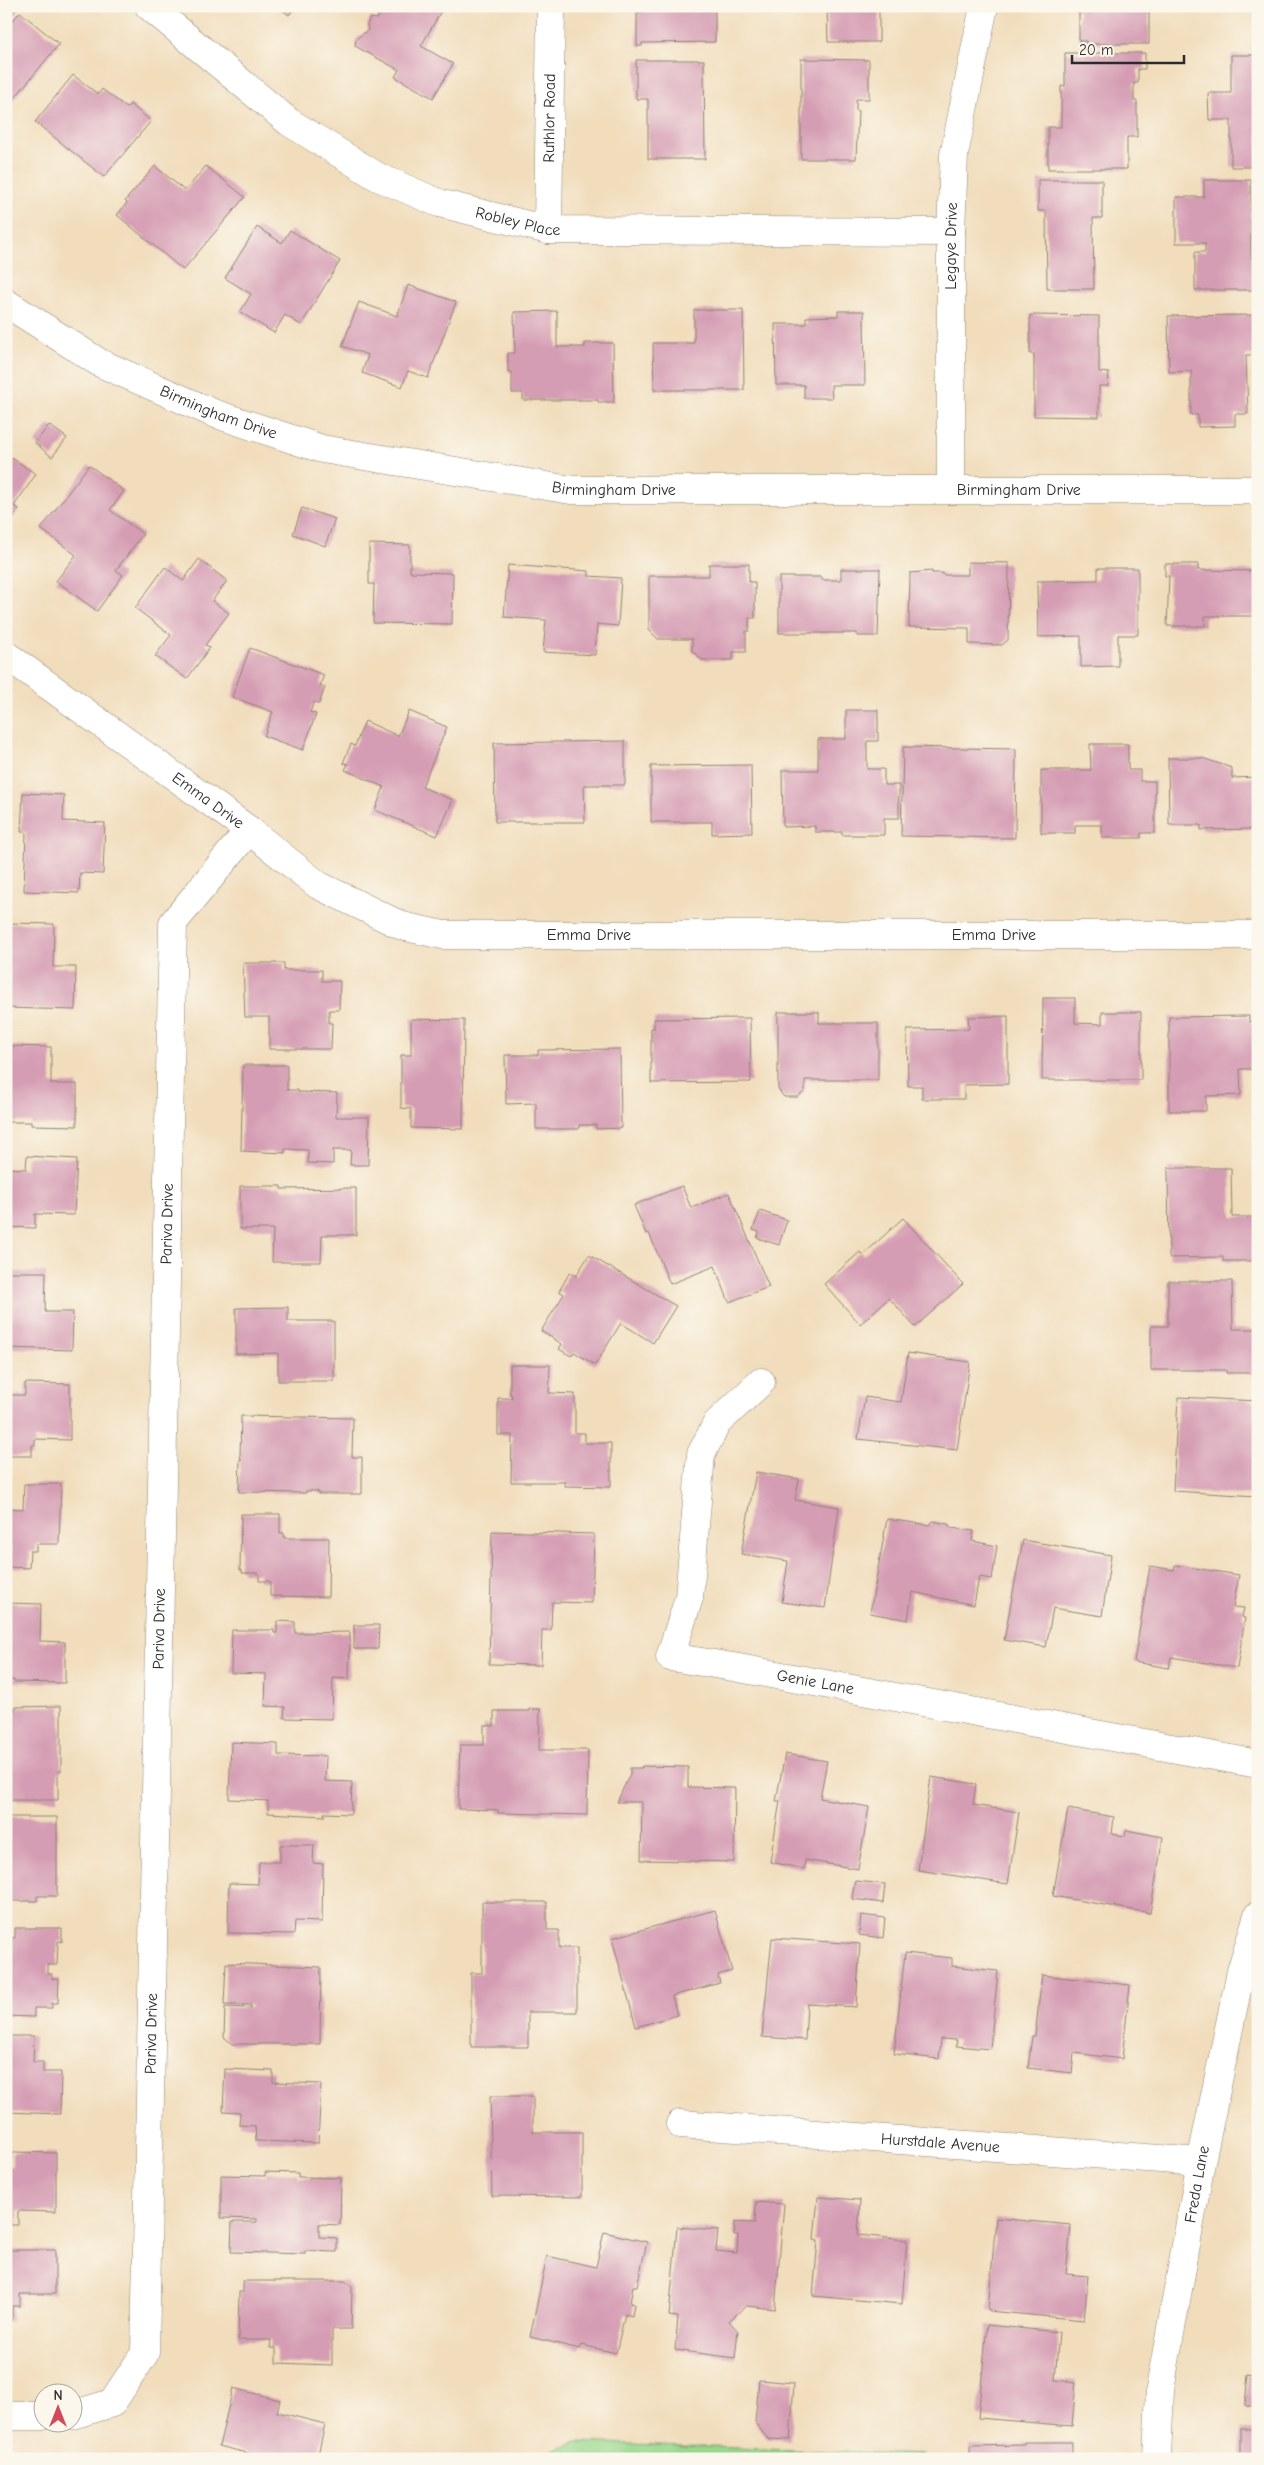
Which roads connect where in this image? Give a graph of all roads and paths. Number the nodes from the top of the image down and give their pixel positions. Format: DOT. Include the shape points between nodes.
graph roads {
  1 [pos="149,6"];
  2 [pos="551,6"];
  3 [pos="984,6"];
  4 [pos="548,230"];
  5 [pos="951,232"];
  6 [pos="6,303"];
  7 [pos="951,490"];
  8 [pos="1258,490"];
  9 [pos="6,655"];
  10 [pos="249,830"];
  11 [pos="1258,935"];
  12 [pos="761,1382"];
  13 [pos="1258,1764"];
  14 [pos="1258,1914"];
  15 [pos="680,2124"];
  16 [pos="1200,2162"];
  17 [pos="82,2412"];
  18 [pos="6,2416"];
  19 [pos="32,2416"];
  20 [pos="1157,2459"];
  1 -- 4 [label="street, Robley Place" via="289,122 378,177 439,203"];
  2 -- 4 [label="street, Ruthlor Road"];
  3 -- 5 [label="street, Legaye Drive" via="954,155"];
  4 -- 5 [label="street, Robley Place"];
  5 -- 7 [label="street, Legaye Drive"];
  6 -- 7 [label="street, Birmingham Drive" via="100,363 213,413 322,449 572,490"];
  7 -- 8 [label="street, Birmingham Drive"];
  9 -- 10 [label="street, Emma Drive"];
  10 -- 11 [label="street, Emma Drive" via="318,885 402,926 443,935"];
  10 -- 17 [label="street, Pariva Drive" via="173,923 145,2353 112,2404"];
  12 -- 13 [label="street, Genie Lane" via="717,1423 701,1454 689,1598 670,1657"];
  14 -- 16 [label="street, Freda Lane" via="1241,1971"];
  15 -- 16 [label="street, Hurstdale Avenue"];
  16 -- 20 [label="street, Freda Lane" via="1160,2389"];
  18 -- 19 [label="street"];
}
